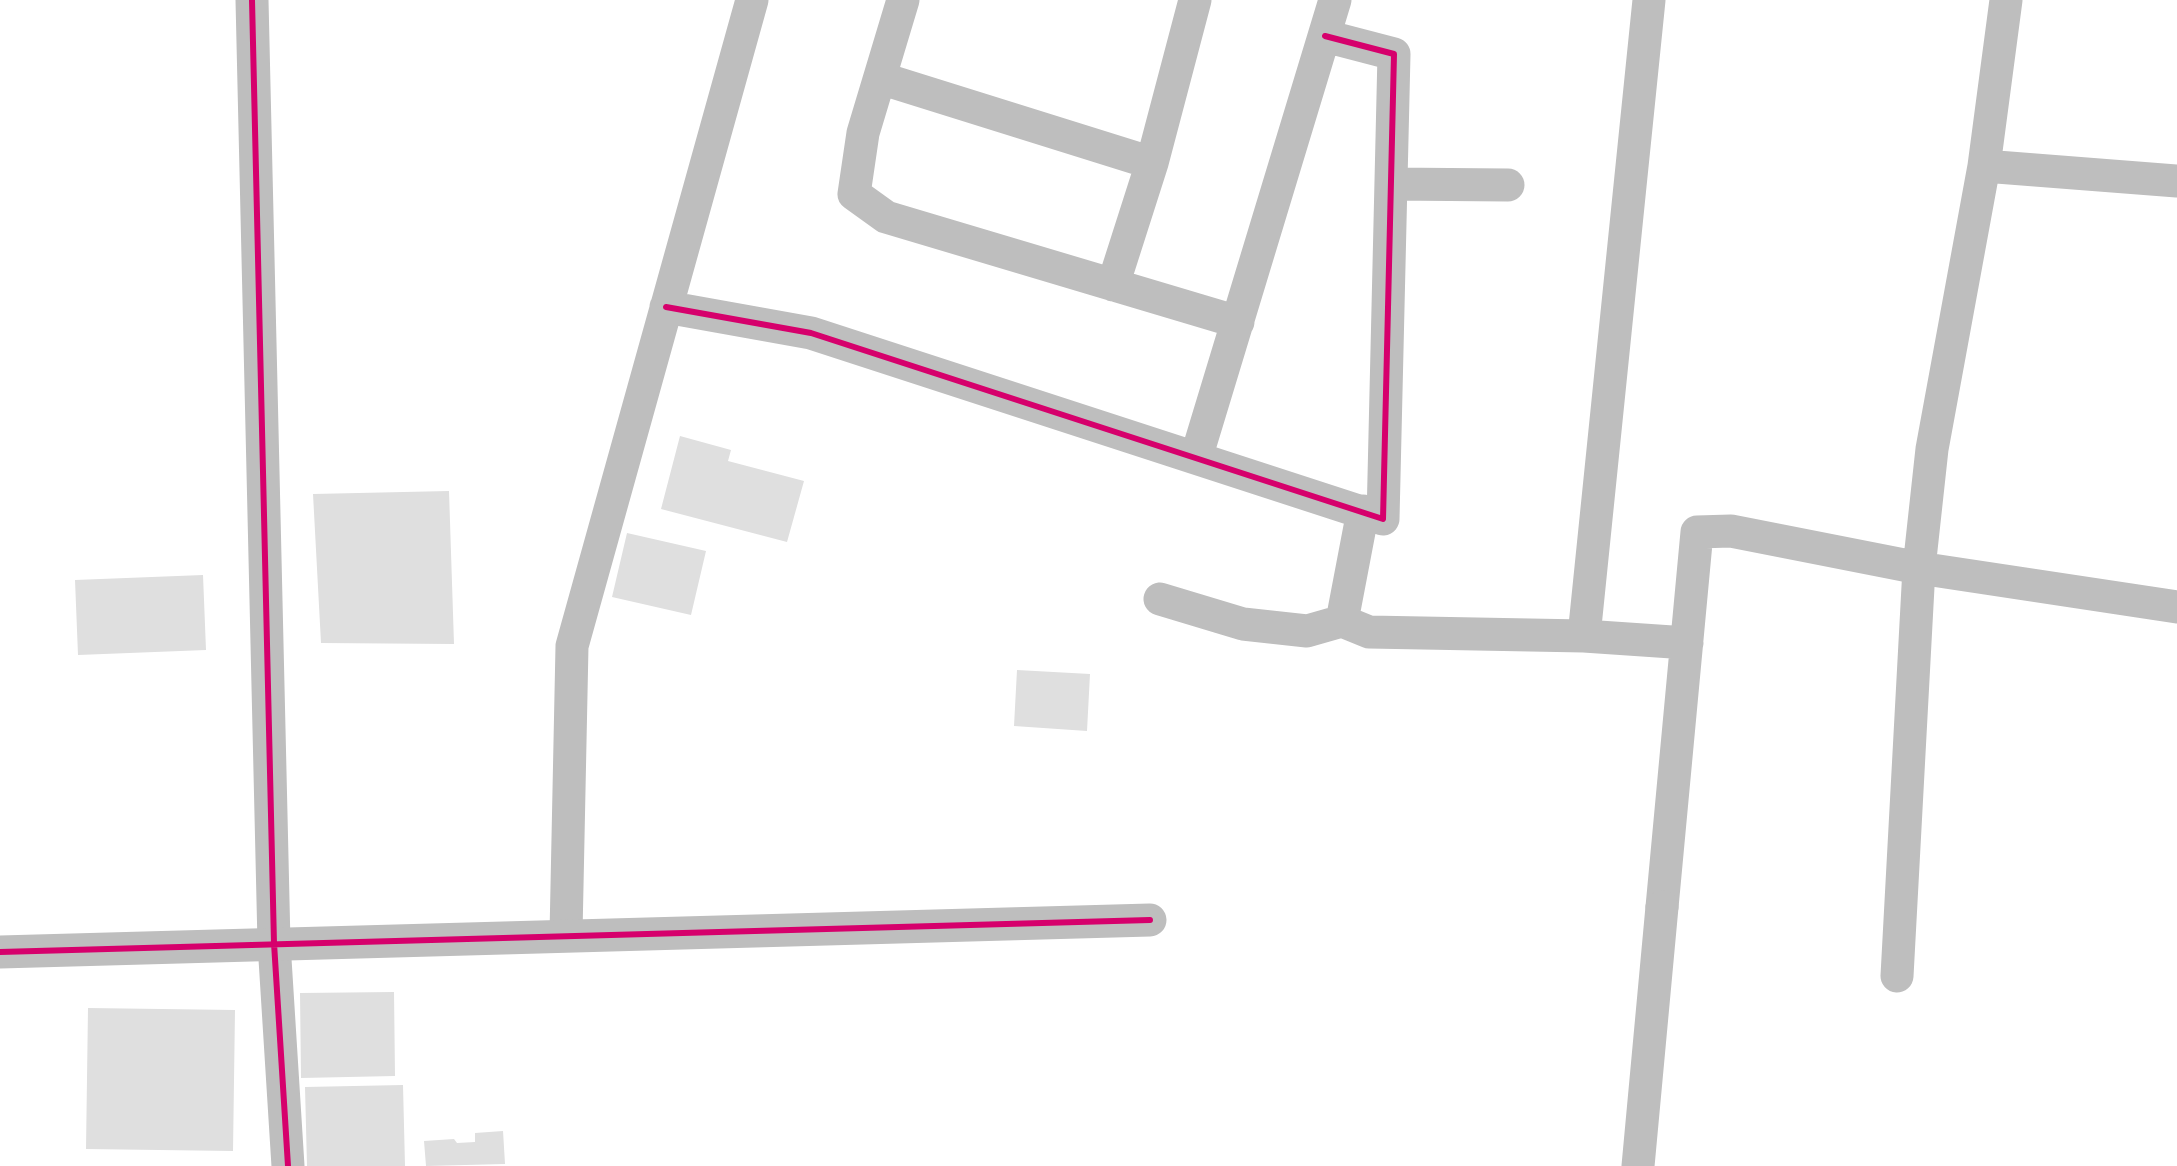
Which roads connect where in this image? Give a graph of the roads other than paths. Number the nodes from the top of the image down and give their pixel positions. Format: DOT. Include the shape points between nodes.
graph roads {
  1 [pos="252,0"];
  2 [pos="752,0"];
  3 [pos="903,0"];
  4 [pos="1195,0"];
  5 [pos="1335,0"];
  6 [pos="1649,0"];
  7 [pos="2006,0"];
  8 [pos="1325,36"];
  9 [pos="880,78"];
  10 [pos="1152,163"];
  11 [pos="1984,166"];
  12 [pos="2177,181"];
  13 [pos="1391,184"];
  14 [pos="1508,185"];
  15 [pos="1113,285"];
  16 [pos="666,307"];
  17 [pos="1238,322"];
  18 [pos="1196,458"];
  19 [pos="1364,511"];
  20 [pos="1919,568"];
  21 [pos="1160,599"];
  22 [pos="2177,607"];
  23 [pos="1342,621"];
  24 [pos="1584,636"];
  25 [pos="1687,643"];
  26 [pos="1150,920"];
  27 [pos="566,934"];
  28 [pos="274,943"];
  29 [pos="0,952"];
  30 [pos="1897,976"];
  31 [pos="288,1166"];
  32 [pos="1638,1166"];
  1 -- 28 [label="street"];
  2 -- 16 [label="street"];
  3 -- 9 [label="street"];
  4 -- 10 [label="street"];
  5 -- 8 [label="street"];
  6 -- 24 [label="street"];
  7 -- 11 [label="street"];
  8 -- 13 [label="street" via="1394,54"];
  8 -- 17 [label="street"];
  9 -- 10 [label="street"];
  9 -- 15 [label="street" via="863,133 854,194 886,217"];
  10 -- 15 [label="street"];
  11 -- 12 [label="street"];
  11 -- 20 [label="street" via="1932,448"];
  13 -- 14 [label="street"];
  13 -- 19 [label="street" via="1383,519"];
  15 -- 17 [label="street"];
  16 -- 18 [label="street" via="811,333"];
  16 -- 27 [label="street" via="572,646"];
  17 -- 18 [label="street"];
  18 -- 19 [label="street"];
  19 -- 23 [label="street"];
  20 -- 22 [label="street"];
  20 -- 25 [label="street" via="1731,531 1698,532"];
  20 -- 30 [label="street"];
  21 -- 23 [label="street" via="1243,624 1307,631"];
  23 -- 24 [label="street" via="1369,632"];
  24 -- 25 [label="street"];
  25 -- 32 [label="street"];
  26 -- 27 [label="street"];
  27 -- 28 [label="street"];
  28 -- 29 [label="street"];
  28 -- 31 [label="street"];
}
